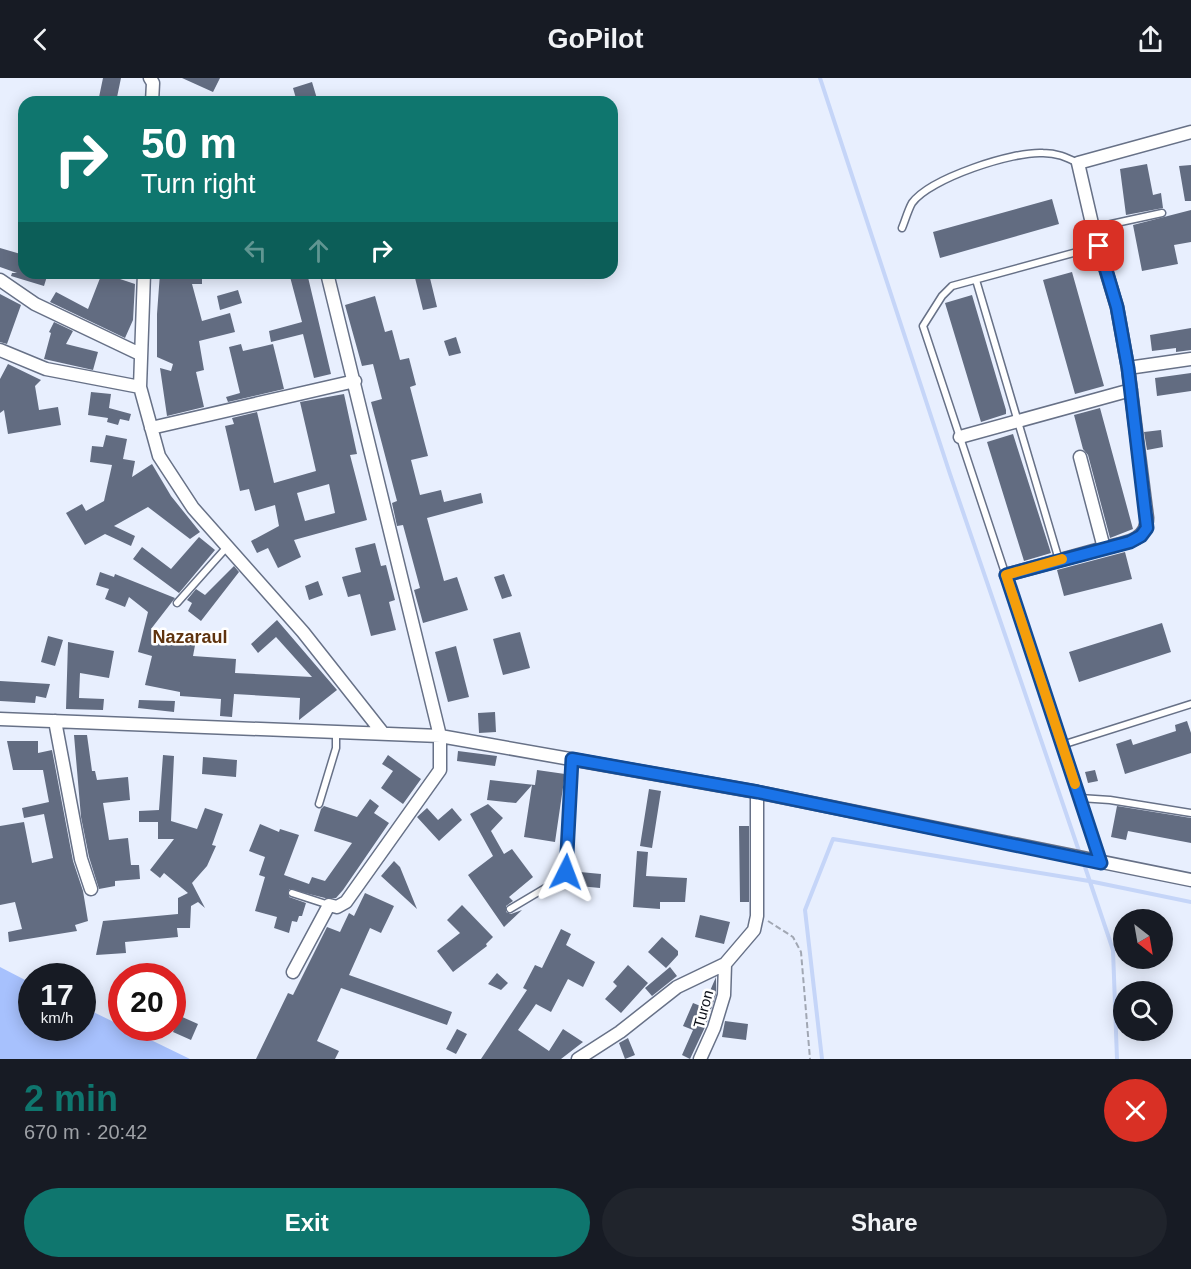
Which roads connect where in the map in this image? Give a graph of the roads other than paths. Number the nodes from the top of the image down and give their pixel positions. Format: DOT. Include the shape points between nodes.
graph roads {
  1 [pos="150,78"];
  2 [pos="152,96"];
  3 [pos="1191,132"];
  4 [pos="1078,163"];
  5 [pos="1162,213"];
  6 [pos="902,228"];
  7 [pos="1093,228"];
  8 [pos="1099,246"];
  9 [pos="144,279"];
  10 [pos="329,279"];
  11 [pos="0,280"];
  12 [pos="976,280"];
  13 [pos="0,350"];
  14 [pos="140,354"];
  15 [pos="1191,359"];
  16 [pos="1128,368"];
  17 [pos="355,381"];
  18 [pos="140,387"];
  19 [pos="1131,390"];
  20 [pos="1018,421"];
  21 [pos="151,428"];
  22 [pos="960,437"];
  23 [pos="1080,457"];
  24 [pos="226,548"];
  25 [pos="1104,548"];
  26 [pos="1059,560"];
  27 [pos="1006,575"];
  28 [pos="177,603"];
  29 [pos="1191,704"];
  30 [pos="0,719"];
  31 [pos="55,721"];
  32 [pos="336,730"];
  33 [pos="382,732"];
  34 [pos="440,736"];
  35 [pos="1062,745"];
  36 [pos="572,759"];
  37 [pos="758,792"];
  38 [pos="1080,798"];
  39 [pos="319,804"];
  40 [pos="1191,813"];
  41 [pos="1096,862"];
  42 [pos="1191,880"];
  43 [pos="91,889"];
  44 [pos="292,893"];
  45 [pos="329,904"];
  46 [pos="510,909"];
  47 [pos="725,964"];
  48 [pos="293,972"];
  49 [pos="578,1059"];
  50 [pos="700,1059"];
  1 -- 2 [label="street"];
  3 -- 4 [label="street"];
  4 -- 6 [label="lane" via="1062,154 1040,152 959,174 930,187 913,202"];
  4 -- 7 [label="street"];
  5 -- 7 [label="lane"];
  7 -- 8 [label="street"];
  8 -- 12 [label="lane"];
  8 -- 16 [label="street" via="1117,307"];
  9 -- 14 [label="street"];
  10 -- 17 [label="street"];
  11 -- 14 [label="street" via="34,304"];
  12 -- 20 [label="lane"];
  12 -- 22 [label="lane" via="952,286 923,326"];
  13 -- 18 [label="street" via="46,369"];
  14 -- 18 [label="street"];
  15 -- 16 [label="street"];
  16 -- 19 [label="street"];
  17 -- 21 [label="street"];
  17 -- 34 [label="street"];
  18 -- 21 [label="street"];
  19 -- 20 [label="street"];
  19 -- 25 [label="street" via="1147,528 1141,536"];
  20 -- 22 [label="street"];
  20 -- 26 [label="lane"];
  21 -- 24 [label="street" via="159,456 193,508"];
  22 -- 27 [label="lane"];
  23 -- 25 [label="street"];
  24 -- 28 [label="lane"];
  24 -- 33 [label="street" via="303,632"];
  25 -- 26 [label="street"];
  26 -- 27 [label="street"];
  27 -- 35 [label="lane"];
  29 -- 35 [label="lane"];
  30 -- 31 [label="street"];
  31 -- 32 [label="street"];
  31 -- 43 [label="street" via="81,859"];
  32 -- 33 [label="street"];
  32 -- 39 [label="lane" via="336,748"];
  33 -- 34 [label="street"];
  34 -- 36 [label="street"];
  34 -- 45 [label="street" via="440,770 345,902 337,907"];
  35 -- 38 [label="lane"];
  36 -- 37 [label="street"];
  36 -- 46 [label="lane" via="566,872"];
  37 -- 41 [label="street"];
  37 -- 47 [label="street" via="757,916 754,930"];
  38 -- 40 [label="lane"];
  38 -- 41 [label="lane"];
  41 -- 42 [label="street"];
  44 -- 45 [label="lane"];
  45 -- 48 [label="street"];
  47 -- 49 [label="street" via="677,987"];
  47 -- 50 [label="street, Turon" via="724,994"];
}
